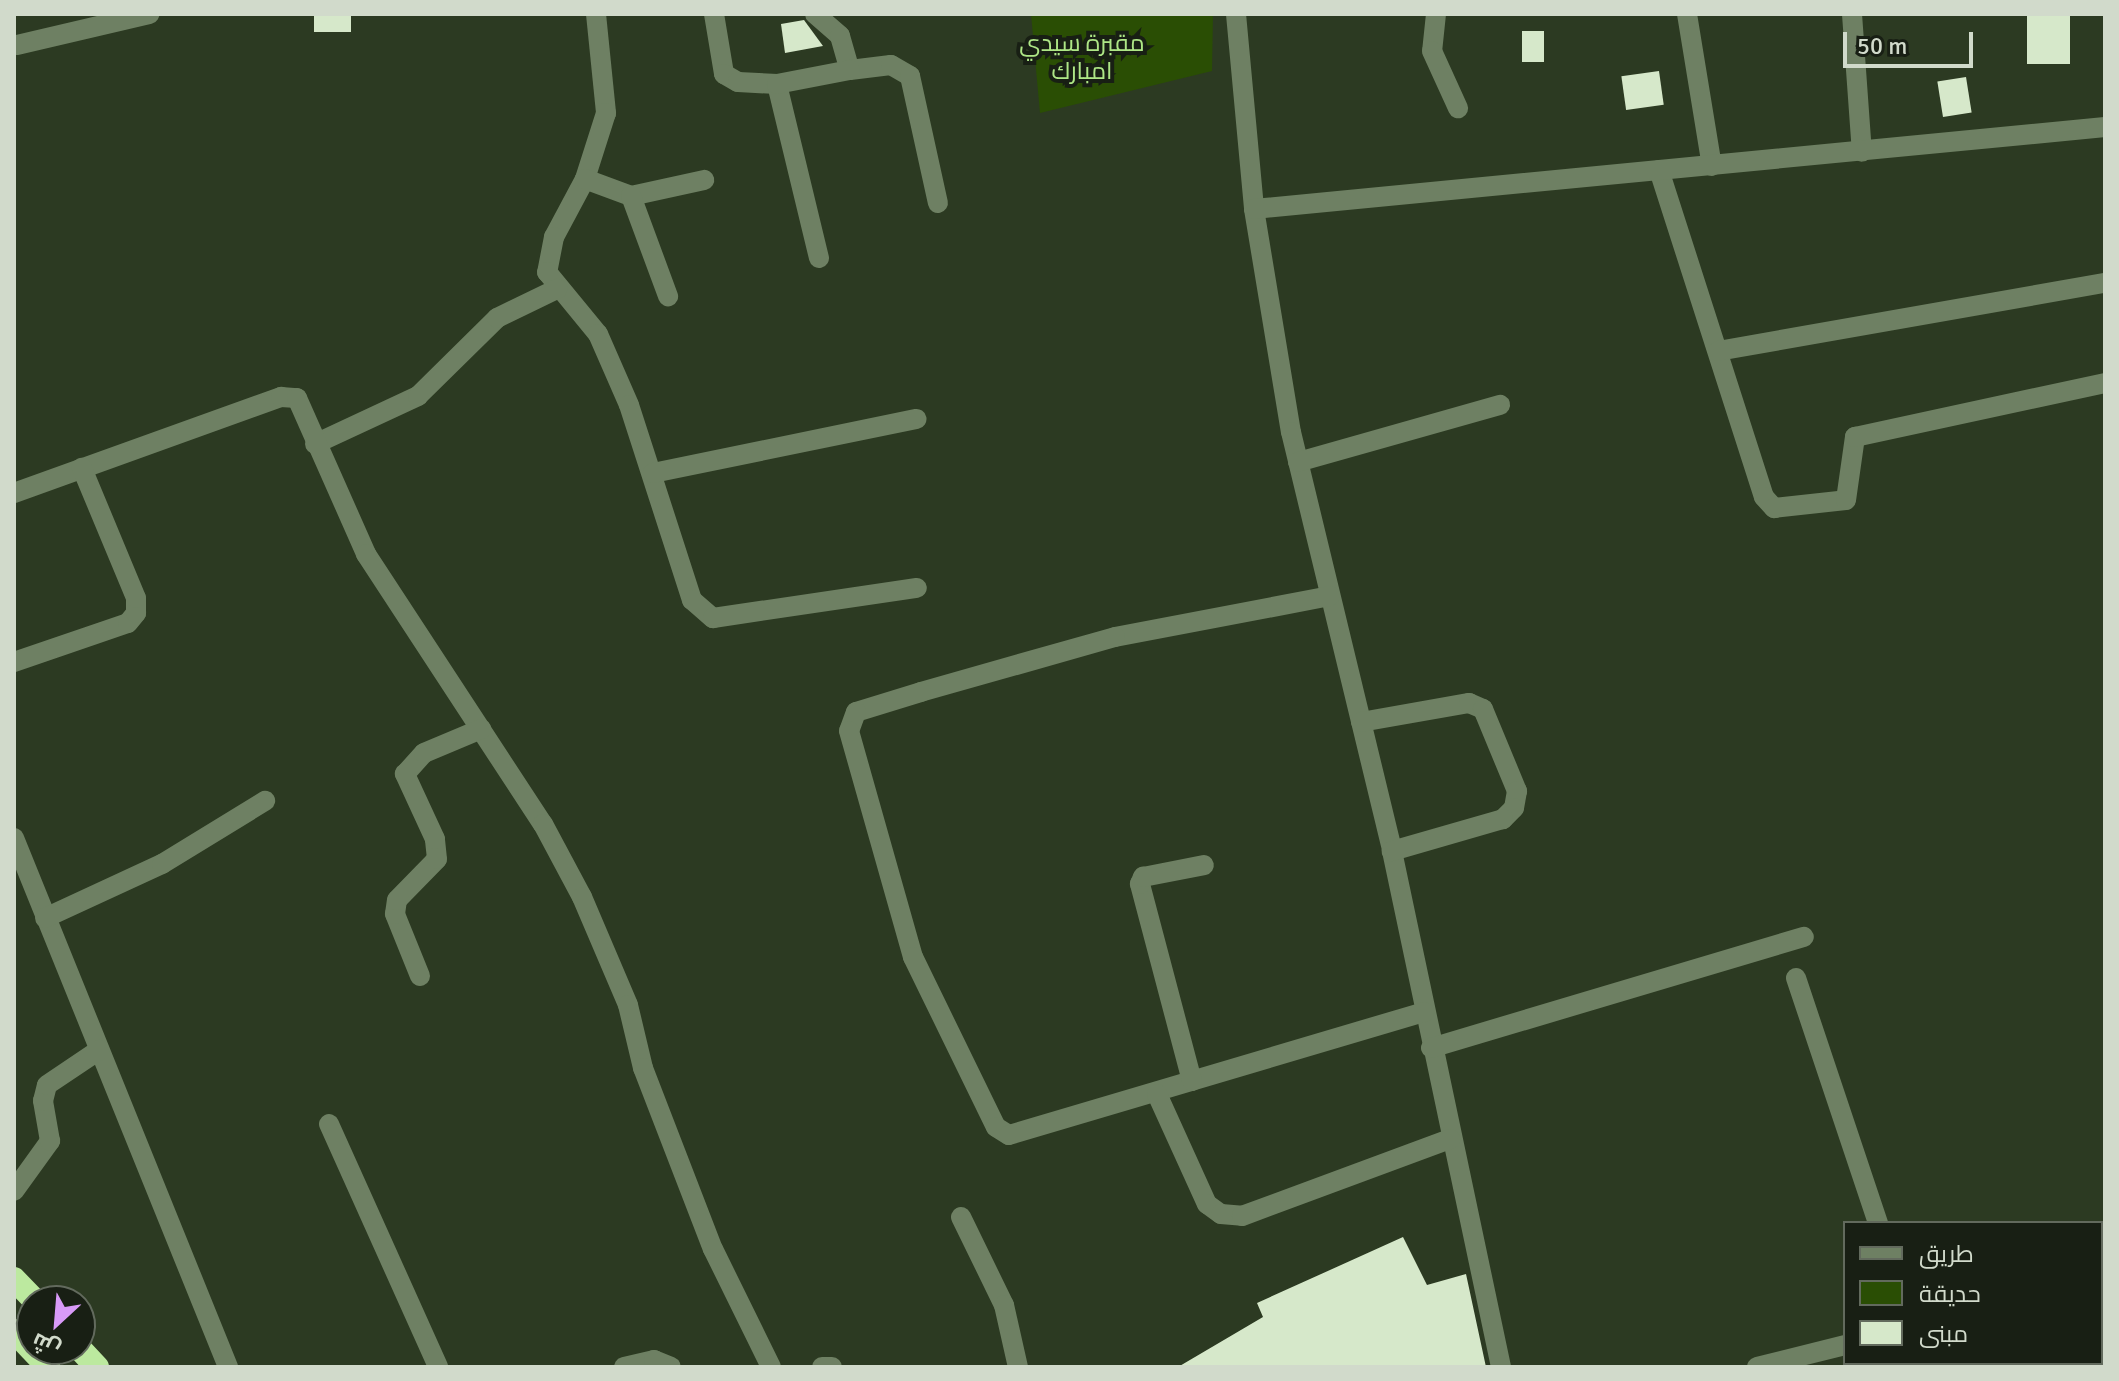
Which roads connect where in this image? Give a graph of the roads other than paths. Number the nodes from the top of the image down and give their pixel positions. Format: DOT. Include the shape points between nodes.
graph roads {
  1 [pos="149,14"];
  2 [pos="596,14"];
  3 [pos="714,14"];
  4 [pos="815,14"];
  5 [pos="1236,14"];
  6 [pos="1436,14"];
  7 [pos="1687,14"];
  8 [pos="1852,14"];
  9 [pos="15,42"];
  10 [pos="850,70"];
  11 [pos="777,84"];
  12 [pos="1458,108"];
  13 [pos="2105,127"];
  14 [pos="1862,152"];
  15 [pos="1712,166"];
  16 [pos="1659,170"];
  17 [pos="585,179"];
  18 [pos="704,180"];
  19 [pos="631,196"];
  20 [pos="938,203"];
  21 [pos="1254,209"];
  22 [pos="819,258"];
  23 [pos="2105,283"];
  24 [pos="557,289"];
  25 [pos="668,296"];
  26 [pos="1718,351"];
  27 [pos="2105,383"];
  28 [pos="1500,405"];
  29 [pos="917,419"];
  30 [pos="315,444"];
  31 [pos="1298,462"];
  32 [pos="82,468"];
  33 [pos="653,473"];
  34 [pos="14,493"];
  35 [pos="917,588"];
  36 [pos="1330,596"];
  37 [pos="14,662"];
  38 [pos="1361,722"];
  39 [pos="481,729"];
  40 [pos="265,801"];
  41 [pos="14,838"];
  42 [pos="1392,851"];
  43 [pos="1204,865"];
  44 [pos="45,918"];
  45 [pos="1804,937"];
  46 [pos="420,976"];
  47 [pos="1796,978"];
  48 [pos="1424,1012"];
  49 [pos="1431,1048"];
  50 [pos="99,1050"];
  51 [pos="1192,1081"];
  52 [pos="1157,1094"];
  53 [pos="329,1124"];
  54 [pos="1450,1139"];
  55 [pos="14,1191"];
  56 [pos="961,1217"];
  57 [pos="1877,1221"];
  58 [pos="14,1331"];
  59 [pos="1843,1346"];
  60 [pos="48,1367"];
  61 [pos="228,1367"];
  62 [pos="438,1367"];
  63 [pos="624,1367"];
  64 [pos="671,1367"];
  65 [pos="771,1367"];
  66 [pos="822,1367"];
  67 [pos="832,1367"];
  68 [pos="1018,1367"];
  69 [pos="1501,1367"];
  70 [pos="1757,1367"];
  1 -- 9 [label="street"];
  2 -- 17 [label="street" via="606,113"];
  3 -- 11 [label="street" via="724,74 738,82"];
  4 -- 10 [label="street" via="840,36"];
  5 -- 21 [label="street"];
  6 -- 12 [label="street" via="1432,51"];
  7 -- 15 [label="street"];
  8 -- 14 [label="street"];
  10 -- 11 [label="street"];
  10 -- 20 [label="street" via="891,65 910,76"];
  11 -- 22 [label="street"];
  13 -- 14 [label="street"];
  14 -- 15 [label="street"];
  15 -- 16 [label="street"];
  16 -- 21 [label="street"];
  16 -- 26 [label="street"];
  17 -- 19 [label="street"];
  17 -- 24 [label="street" via="549,250 547,272"];
  18 -- 19 [label="street"];
  19 -- 25 [label="street"];
  21 -- 31 [label="street"];
  23 -- 26 [label="street"];
  24 -- 30 [label="street" via="497,318 418,396"];
  24 -- 33 [label="street" via="598,334"];
  26 -- 27 [label="street" via="1764,497 1774,508 1846,500 1855,437"];
  28 -- 31 [label="street"];
  29 -- 33 [label="street"];
  30 -- 32 [label="street" via="301,404 290,395"];
  30 -- 39 [label="street" via="399,611"];
  31 -- 36 [label="street"];
  32 -- 34 [label="street"];
  32 -- 37 [label="street" via="136,598 136,613 128,623"];
  33 -- 35 [label="street" via="692,600 703,615 713,618"];
  36 -- 38 [label="street"];
  36 -- 52 [label="street" via="1115,637 870,707 850,720 913,957 996,1127 1026,1135"];
  38 -- 42 [label="street"];
  38 -- 42 [label="street" via="1469,703 1483,709 1517,791 1514,808 1503,819"];
  39 -- 46 [label="street" via="424,753 405,774 435,839 437,859 397,900 395,914"];
  39 -- 65 [label="street" via="582,897 628,1005 643,1068 713,1249"];
  40 -- 44 [label="street" via="162,864"];
  41 -- 44 [label="street"];
  42 -- 48 [label="street"];
  43 -- 51 [label="street" via="1143,877 1140,884"];
  44 -- 50 [label="street"];
  45 -- 49 [label="street"];
  47 -- 57 [label="street"];
  48 -- 49 [label="street"];
  48 -- 51 [label="street"];
  49 -- 54 [label="street"];
  50 -- 55 [label="street" via="47,1085 43,1101 50,1141"];
  50 -- 61 [label="street"];
  51 -- 52 [label="street"];
  52 -- 54 [label="street" via="1207,1204 1221,1214 1242,1216"];
  53 -- 62 [label="street"];
  54 -- 69 [label="street"];
  56 -- 68 [label="street" via="1004,1305"];
  58 -- 60 [label="highway"];
  59 -- 70 [label="street"];
  63 -- 64 [label="street" via="654,1360"];
  66 -- 67 [label="street"];
}
